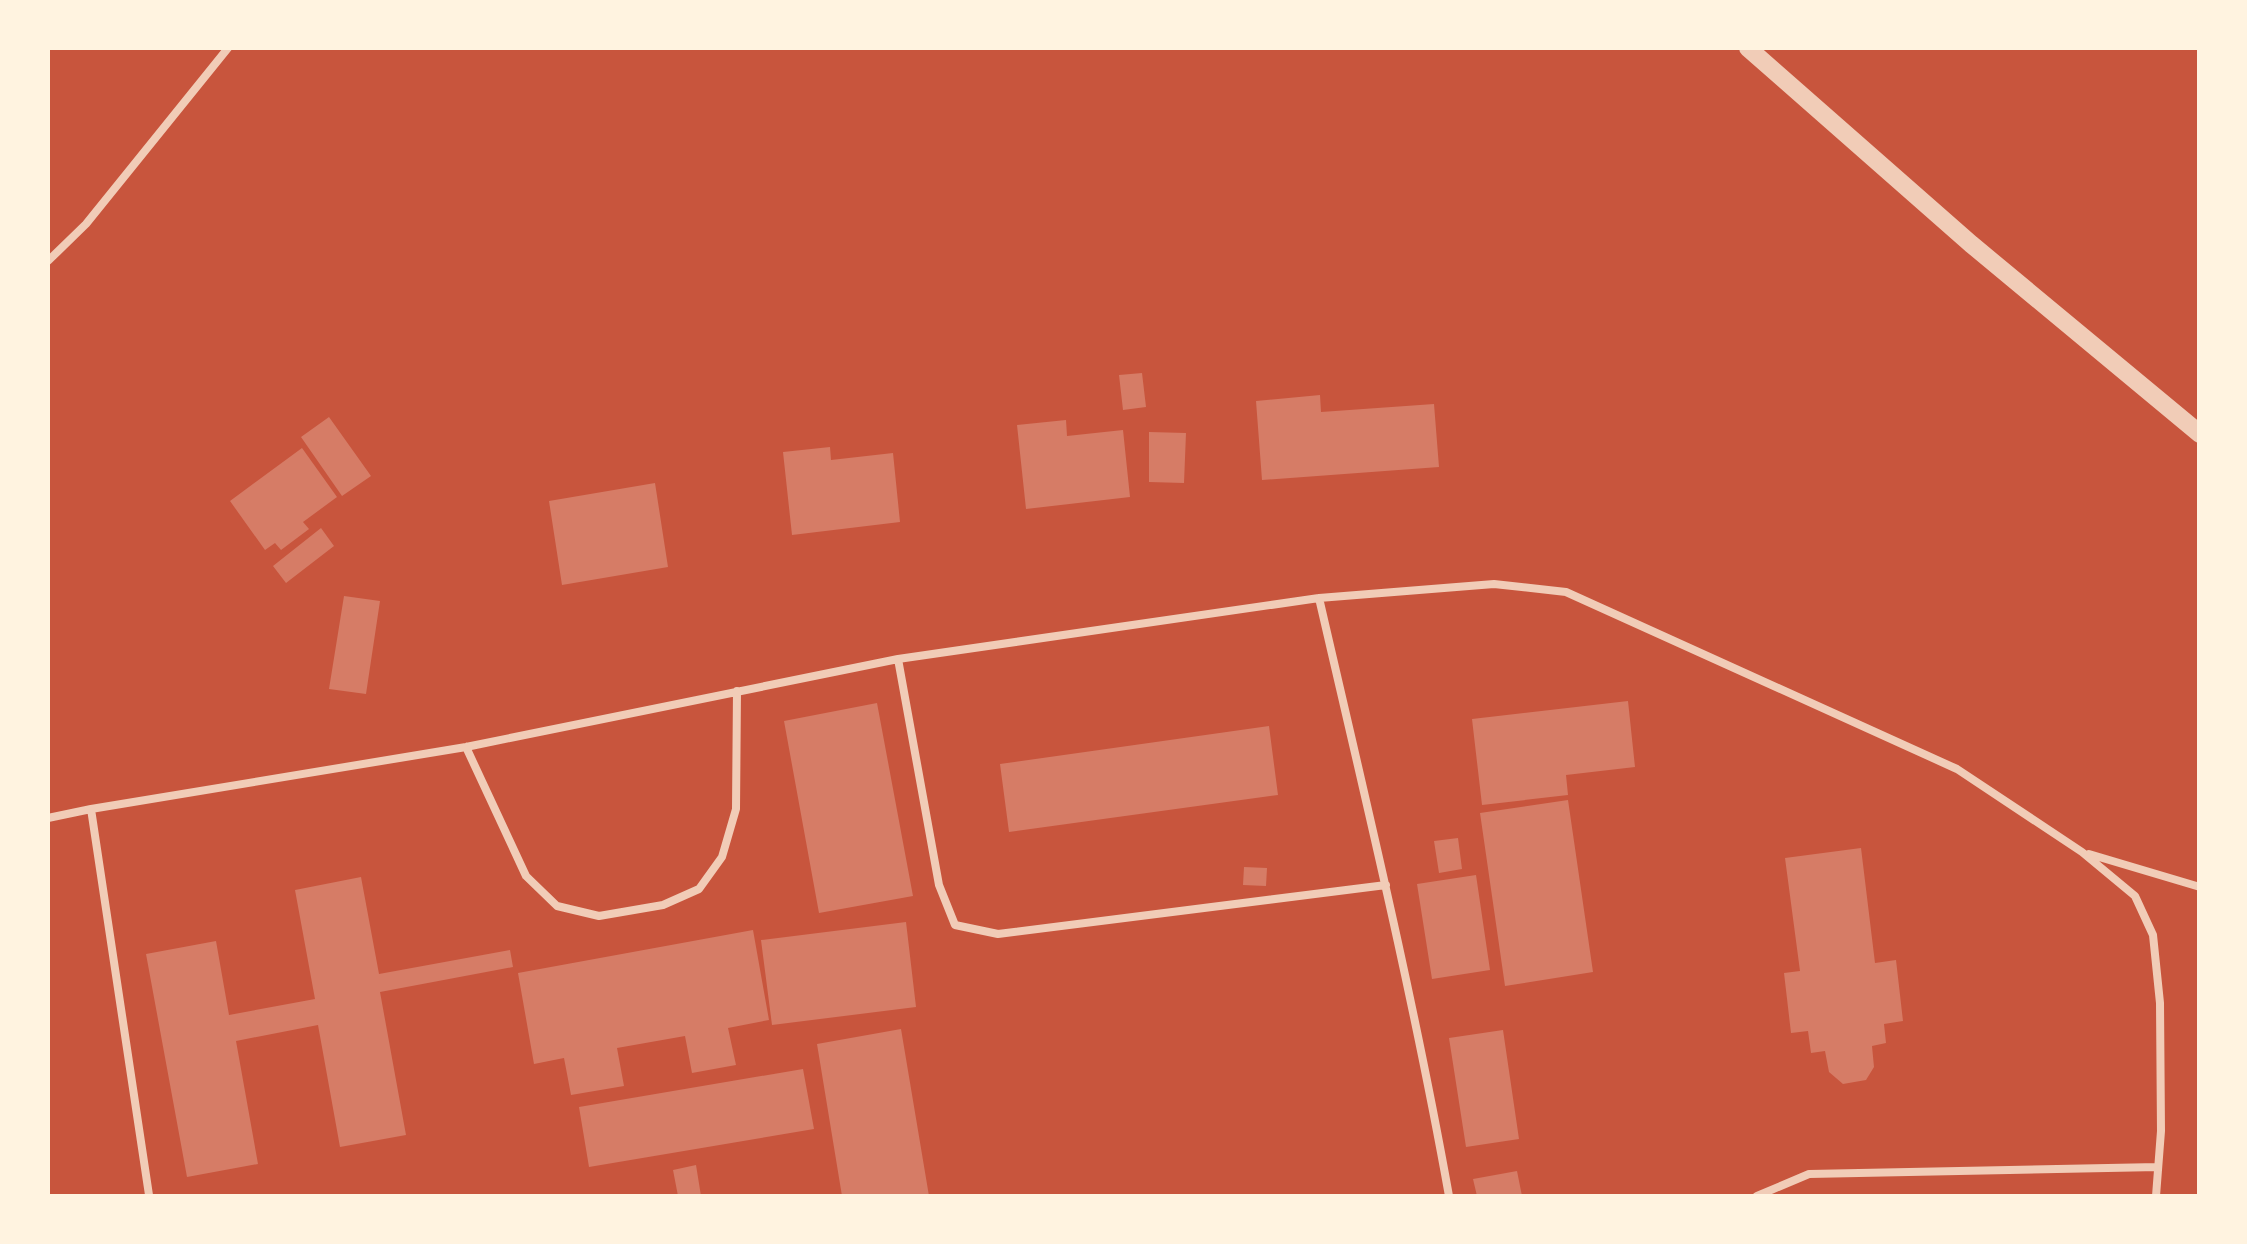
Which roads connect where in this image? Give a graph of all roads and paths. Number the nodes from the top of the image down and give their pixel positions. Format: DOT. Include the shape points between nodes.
graph roads {
  1 [pos="228,48"];
  2 [pos="1748,48"];
  3 [pos="48,260"];
  4 [pos="2200,434"];
  5 [pos="1319,598"];
  6 [pos="898,659"];
  7 [pos="737,691"];
  8 [pos="466,747"];
  9 [pos="91,809"];
  10 [pos="48,818"];
  11 [pos="2082,852"];
  12 [pos="1386,885"];
  13 [pos="2200,887"];
  14 [pos="2158,1167"];
  15 [pos="148,1195"];
  16 [pos="1448,1196"];
  17 [pos="1757,1196"];
  18 [pos="2156,1196"];
  1 -- 3 [label="lane" via="86,224"];
  2 -- 4 [label="street"];
  5 -- 6 [label="lane"];
  5 -- 11 [label="lane" via="1494,584 1566,592 1957,768"];
  5 -- 12 [label="lane"];
  6 -- 7 [label="lane"];
  6 -- 12 [label="lane" via="939,885 955,925 998,934"];
  7 -- 8 [label="lane"];
  7 -- 8 [label="lane" via="736,809 722,857 699,889 663,906 599,916 557,906 526,876"];
  8 -- 9 [label="lane"];
  9 -- 10 [label="lane"];
  9 -- 15 [label="lane"];
  11 -- 13 [label="lane"];
  11 -- 14 [label="lane" via="2135,896 2154,935"];
  12 -- 16 [label="lane"];
  14 -- 17 [label="lane" via="1809,1174"];
  14 -- 18 [label="lane"];
}
